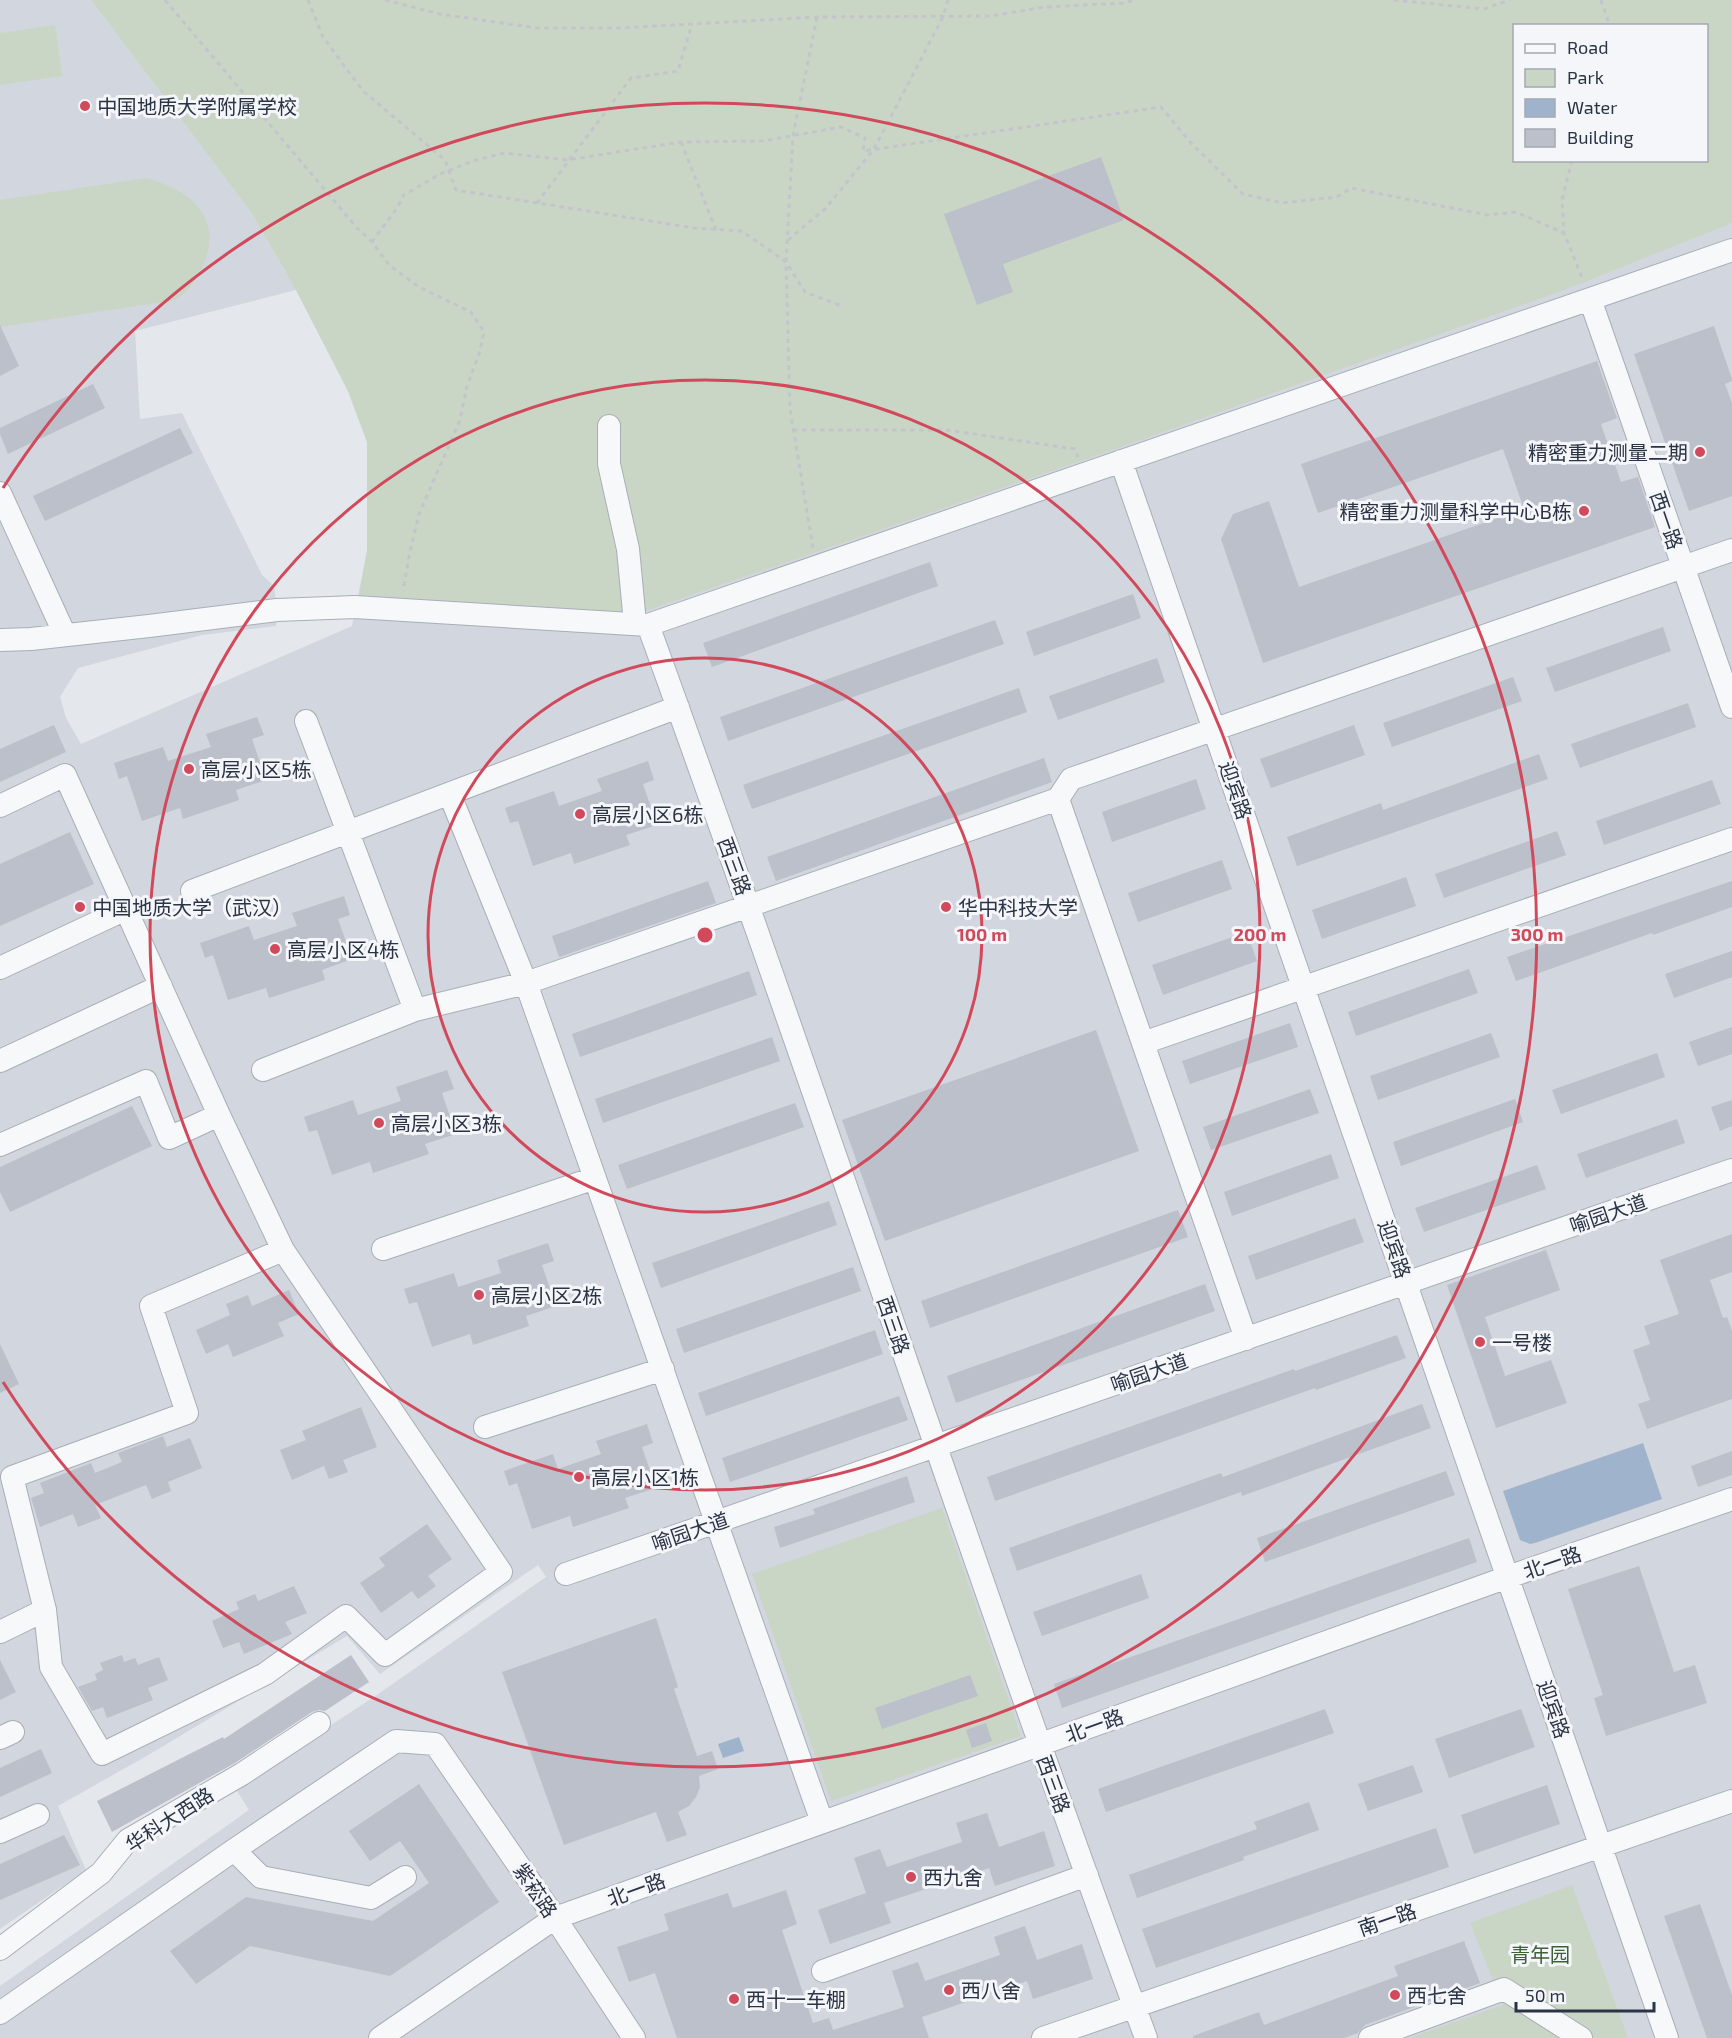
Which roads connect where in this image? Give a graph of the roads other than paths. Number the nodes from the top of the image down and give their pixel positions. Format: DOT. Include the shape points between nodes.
graph roads {
  1 [pos="1732,250"];
  2 [pos="1590,299"];
  3 [pos="609,426"];
  4 [pos="1121,461"];
  5 [pos="0,492"];
  6 [pos="1732,550"];
  7 [pos="1683,567"];
  8 [pos="642,624"];
  9 [pos="65,635"];
  10 [pos="0,640"];
  11 [pos="678,707"];
  12 [pos="1732,707"];
  13 [pos="306,721"];
  14 [pos="1215,729"];
  15 [pos="450,795"];
  16 [pos="1058,799"];
  17 [pos="0,806"];
  18 [pos="349,832"];
  19 [pos="1732,839"];
  20 [pos="192,891"];
  21 [pos="749,906"];
  22 [pos="126,909"];
  23 [pos="0,968"];
  24 [pos="526,983"];
  25 [pos="161,986"];
  26 [pos="1304,987"];
  27 [pos="415,1010"];
  28 [pos="1143,1043"];
  29 [pos="0,1061"];
  30 [pos="262,1070"];
  31 [pos="219,1115"];
  32 [pos="0,1145"];
  33 [pos="1732,1170"];
  34 [pos="595,1178"];
  35 [pos="383,1249"];
  36 [pos="283,1250"];
  37 [pos="1407,1283"];
  38 [pos="1246,1339"];
  39 [pos="663,1369"];
  40 [pos="485,1427"];
  41 [pos="936,1446"];
  42 [pos="1732,1499"];
  43 [pos="717,1522"];
  44 [pos="566,1574"];
  45 [pos="1508,1577"];
  46 [pos="45,1610"];
  47 [pos="0,1632"];
  48 [pos="319,1723"];
  49 [pos="1040,1744"];
  50 [pos="1732,1801"];
  51 [pos="38,1815"];
  52 [pos="822,1822"];
  53 [pos="0,1833"];
  54 [pos="1601,1846"];
  55 [pos="234,1850"];
  56 [pos="1087,1875"];
  57 [pos="405,1877"];
  58 [pos="555,1918"];
  59 [pos="0,1949"];
  60 [pos="823,1971"];
  61 [pos="1134,2007"];
  62 [pos="0,2013"];
  63 [pos="1390,2034"];
  64 [pos="380,2038"];
  65 [pos="634,2038"];
  66 [pos="1043,2038"];
  67 [pos="1146,2038"];
  68 [pos="1370,2038"];
  69 [pos="1581,2038"];
  70 [pos="1667,2038"];
  1 -- 2 [label="street"];
  2 -- 4 [label="street"];
  2 -- 7 [label="street, 西一路"];
  3 -- 8 [label="street, 西三路" via="609,464"];
  4 -- 8 [label="street"];
  4 -- 14 [label="street, 迎宾路"];
  5 -- 9 [label="street"];
  6 -- 7 [label="street"];
  7 -- 12 [label="street, 西一路"];
  7 -- 14 [label="street"];
  8 -- 9 [label="street" via="355,607 277,610"];
  8 -- 11 [label="street, 西三路"];
  9 -- 10 [label="street"];
  11 -- 15 [label="street"];
  11 -- 21 [label="street, 西三路"];
  13 -- 18 [label="street"];
  14 -- 16 [label="street" via="1071,779"];
  14 -- 26 [label="street, 迎宾路"];
  15 -- 18 [label="street"];
  15 -- 24 [label="street"];
  16 -- 21 [label="street"];
  16 -- 28 [label="street"];
  17 -- 22 [label="street" via="65,775"];
  18 -- 20 [label="street"];
  18 -- 27 [label="street"];
  19 -- 26 [label="street"];
  21 -- 24 [label="street"];
  21 -- 41 [label="street, 西三路"];
  22 -- 23 [label="street"];
  22 -- 25 [label="street"];
  24 -- 27 [label="street"];
  24 -- 34 [label="street"];
  25 -- 29 [label="street"];
  25 -- 31 [label="street"];
  26 -- 28 [label="street"];
  26 -- 37 [label="street, 迎宾路"];
  27 -- 30 [label="street"];
  28 -- 38 [label="street"];
  31 -- 32 [label="street" via="169,1138 146,1081"];
  31 -- 36 [label="street"];
  33 -- 37 [label="street, 喻园大道"];
  34 -- 35 [label="street"];
  34 -- 39 [label="street"];
  36 -- 46 [label="street" via="151,1306 187,1413 12,1477"];
  36 -- 46 [label="street" via="501,1572 385,1655 346,1616 265,1674 102,1754 51,1667"];
  37 -- 38 [label="street, 喻园大道"];
  37 -- 45 [label="street, 迎宾路"];
  38 -- 41 [label="street, 喻园大道"];
  39 -- 40 [label="street"];
  39 -- 43 [label="street"];
  41 -- 43 [label="street, 喻园大道"];
  41 -- 49 [label="street, 西三路"];
  42 -- 45 [label="street, 北一路"];
  43 -- 44 [label="street, 喻园大道"];
  43 -- 52 [label="street"];
  45 -- 49 [label="street, 北一路"];
  45 -- 54 [label="street, 迎宾路"];
  46 -- 47 [label="street"];
  48 -- 59 [label="street, 华科大西路" via="242,1774 128,1840 101,1873"];
  49 -- 52 [label="street, 北一路"];
  49 -- 56 [label="street, 西三路"];
  50 -- 54 [label="street, 南一路"];
  51 -- 53 [label="street"];
  52 -- 58 [label="street, 北一路"];
  54 -- 61 [label="street, 南一路"];
  54 -- 70 [label="street, 迎宾路"];
  55 -- 57 [label="street" via="261,1877 371,1898"];
  55 -- 58 [label="street, 紫菘路" via="396,1741 435,1744"];
  55 -- 62 [label="street"];
  56 -- 60 [label="street"];
  56 -- 61 [label="street, 西三路"];
  58 -- 64 [label="street, 北一路"];
  58 -- 65 [label="street, 紫菘路"];
  61 -- 66 [label="street, 南一路"];
  61 -- 67 [label="street, 西三路"];
  63 -- 68 [label="street"];
  63 -- 69 [label="street" via="1504,1989"];
}
